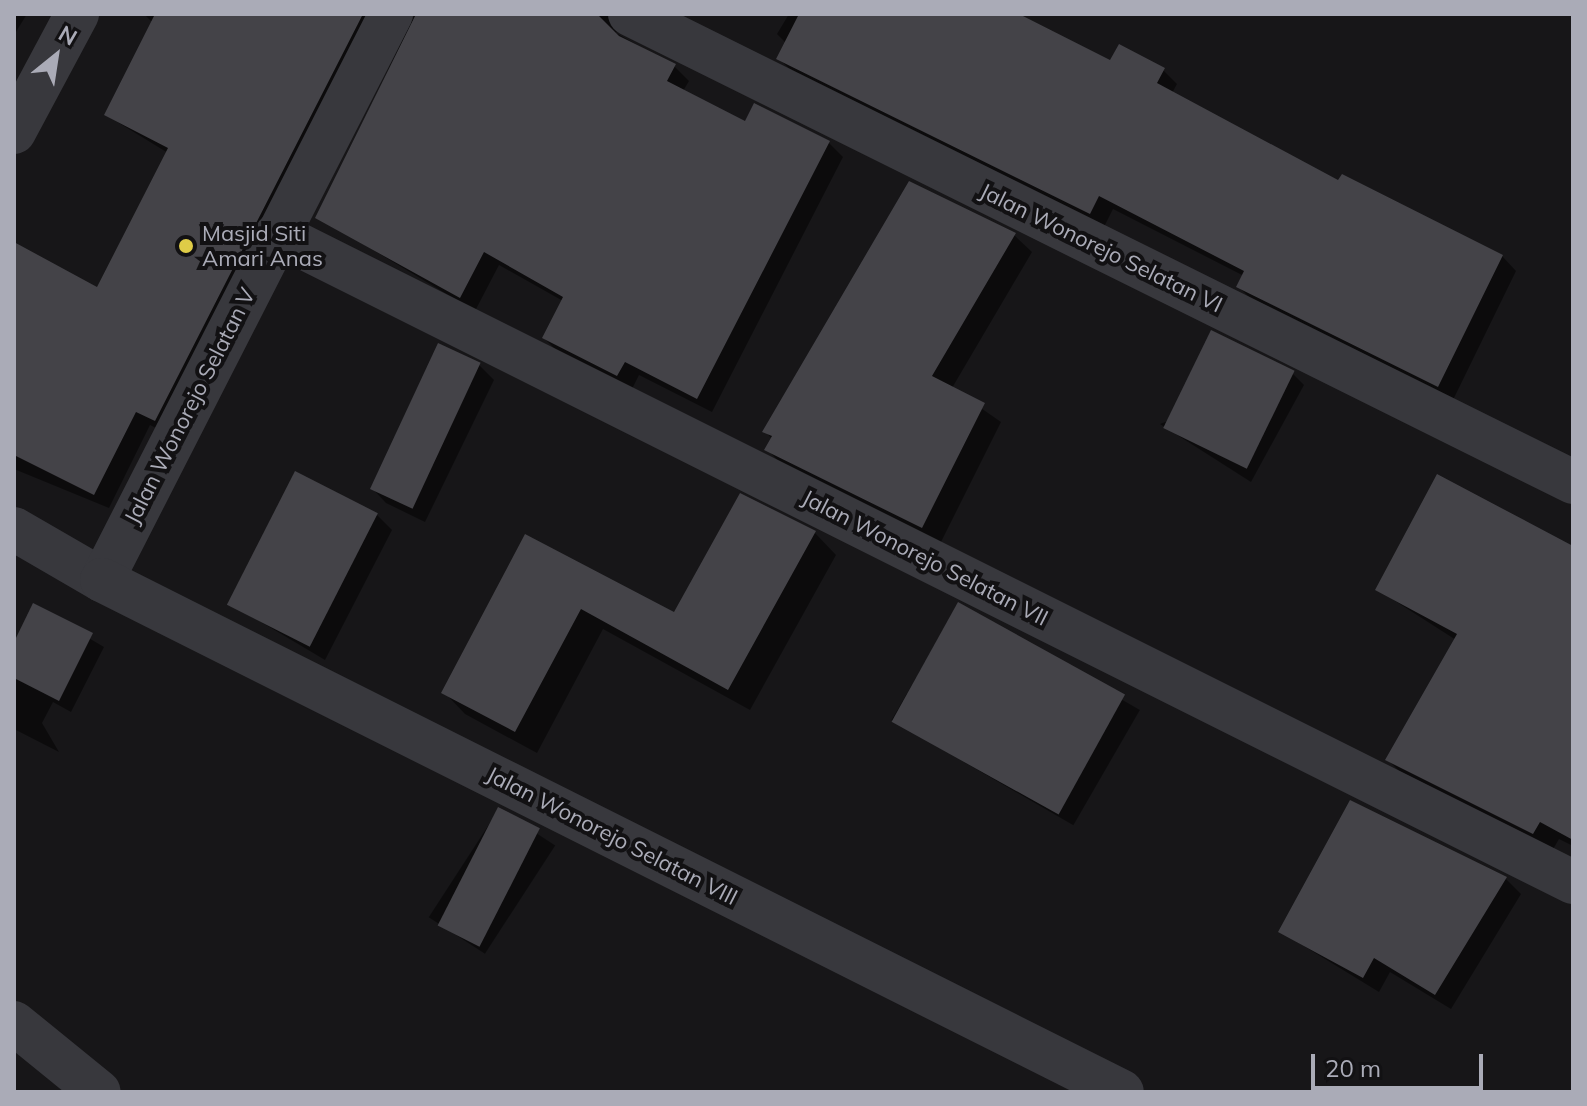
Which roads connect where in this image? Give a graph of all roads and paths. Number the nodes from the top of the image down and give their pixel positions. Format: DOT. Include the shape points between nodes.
graph roads {
  1 [pos="77,14"];
  2 [pos="391,14"];
  3 [pos="630,14"];
  4 [pos="14,132"];
  5 [pos="277,234"];
  6 [pos="1573,482"];
  7 [pos="14,529"];
  8 [pos="102,580"];
  9 [pos="1573,882"];
  10 [pos="14,1023"];
  11 [pos="99,1092"];
  12 [pos="1122,1092"];
  1 -- 4 [label="street"];
  2 -- 5 [label="street, Jalan Wonorejo Selatan V"];
  3 -- 6 [label="street, Jalan Wonorejo Selatan VI"];
  5 -- 8 [label="street, Jalan Wonorejo Selatan V"];
  5 -- 9 [label="street, Jalan Wonorejo Selatan VII"];
  7 -- 8 [label="street"];
  8 -- 12 [label="street, Jalan Wonorejo Selatan VIII"];
  10 -- 11 [label="street"];
}
